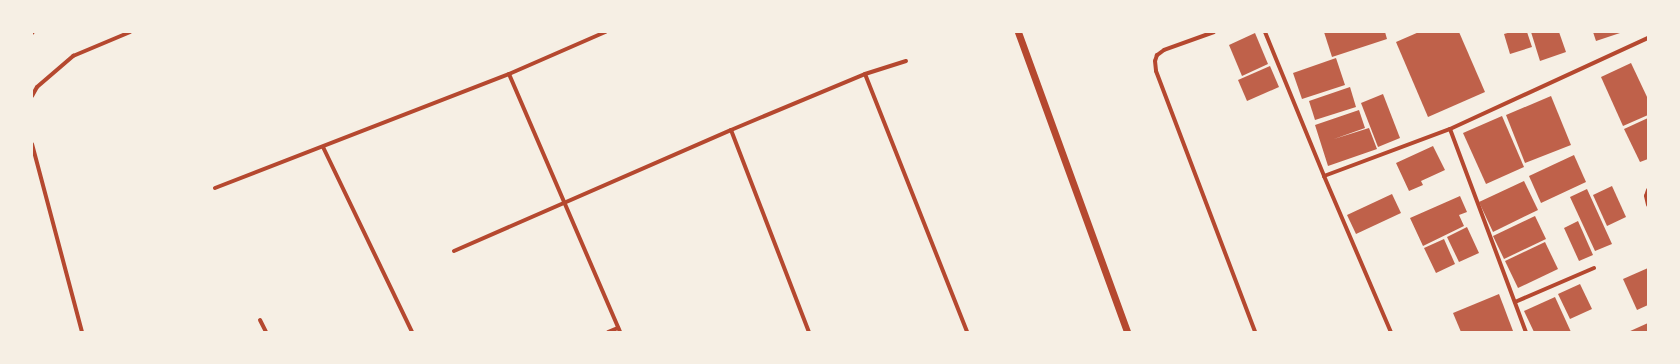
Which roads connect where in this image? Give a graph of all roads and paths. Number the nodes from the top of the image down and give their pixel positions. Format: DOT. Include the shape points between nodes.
graph roads {
  1 [pos="130,32"];
  2 [pos="605,32"];
  3 [pos="1018,32"];
  4 [pos="1213,32"];
  5 [pos="1265,32"];
  6 [pos="1648,38"];
  7 [pos="906,61"];
  8 [pos="509,74"];
  9 [pos="865,74"];
  10 [pos="32,96"];
  11 [pos="1450,129"];
  12 [pos="731,130"];
  13 [pos="32,144"];
  14 [pos="323,146"];
  15 [pos="1324,176"];
  16 [pos="215,188"];
  17 [pos="1648,190"];
  18 [pos="565,204"];
  19 [pos="1648,205"];
  20 [pos="454,251"];
  21 [pos="1594,268"];
  22 [pos="1514,302"];
  23 [pos="260,320"];
  24 [pos="619,330"];
  25 [pos="82,332"];
  26 [pos="266,332"];
  27 [pos="412,332"];
  28 [pos="608,332"];
  29 [pos="809,332"];
  30 [pos="967,332"];
  31 [pos="1127,332"];
  32 [pos="1255,332"];
  33 [pos="1391,332"];
  34 [pos="1526,332"];
  1 -- 10 [label="street" via="73,56 38,87"];
  2 -- 8 [label="street"];
  3 -- 31 [label="street"];
  4 -- 32 [label="street" via="1164,50 1157,55 1156,71"];
  5 -- 15 [label="street"];
  6 -- 11 [label="street"];
  7 -- 9 [label="street"];
  8 -- 14 [label="street"];
  8 -- 18 [label="street"];
  9 -- 12 [label="street"];
  9 -- 30 [label="street"];
  11 -- 15 [label="street"];
  11 -- 22 [label="street"];
  12 -- 18 [label="street"];
  12 -- 29 [label="street"];
  13 -- 25 [label="street"];
  14 -- 16 [label="street"];
  14 -- 27 [label="street"];
  15 -- 33 [label="street"];
  17 -- 19 [label="street"];
  18 -- 20 [label="street"];
  18 -- 24 [label="street"];
  21 -- 22 [label="street"];
  22 -- 34 [label="street"];
  23 -- 26 [label="street"];
  24 -- 28 [label="street"];
}
